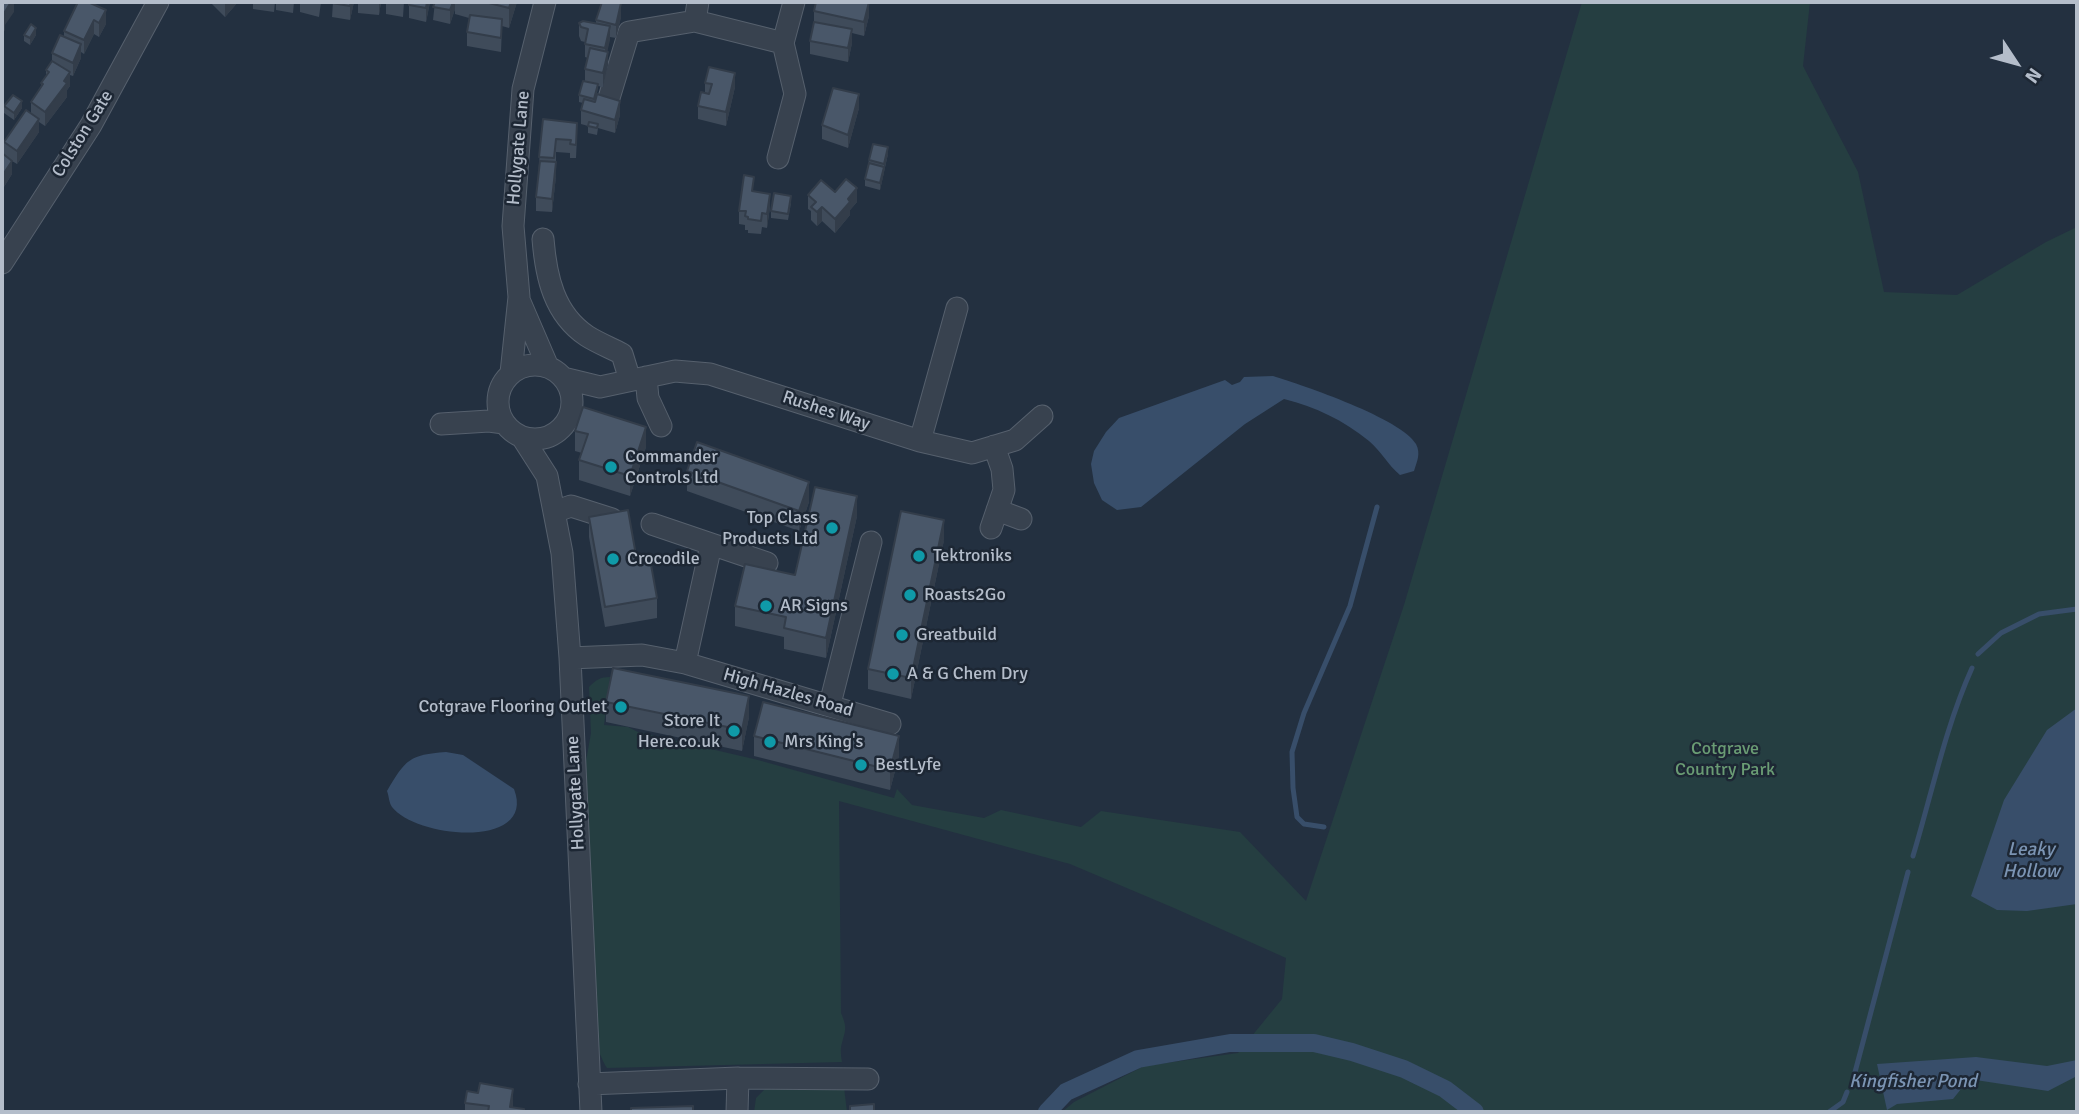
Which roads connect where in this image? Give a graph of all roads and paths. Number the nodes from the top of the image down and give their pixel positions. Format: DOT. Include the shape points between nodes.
graph roads {
  1 [pos="545,2"];
  2 [pos="794,2"];
  3 [pos="154,6"];
  4 [pos="696,11"];
  5 [pos="783,43"];
  6 [pos="609,98"];
  7 [pos="778,158"];
  8 [pos="543,239"];
  9 [pos="2,263"];
  10 [pos="519,297"];
  11 [pos="957,308"];
  12 [pos="556,372"];
  13 [pos="511,373"];
  14 [pos="638,379"];
  15 [pos="600,387"];
  16 [pos="499,394"];
  17 [pos="571,410"];
  18 [pos="1042,416"];
  19 [pos="504,423"];
  20 [pos="661,426"];
  21 [pos="559,430"];
  22 [pos="522,437"];
  23 [pos="919,441"];
  24 [pos="995,446"];
  25 [pos="547,476"];
  26 [pos="554,512"];
  27 [pos="612,519"];
  28 [pos="1021,519"];
  29 [pos="652,524"];
  30 [pos="871,542"];
  31 [pos="711,545"];
  32 [pos="767,563"];
  33 [pos="570,658"];
  34 [pos="685,663"];
  35 [pos="830,704"];
  36 [pos="890,724"];
  37 [pos="738,1078"];
  38 [pos="868,1079"];
  39 [pos="589,1084"];
  40 [pos="591,1112"];
  41 [pos="737,1112"];
  1 -- 10 [label="street, Hollygate Lane" via="523,89 513,226"];
  2 -- 5 [label="street"];
  3 -- 9 [label="street, Colston Gate" via="91,124"];
  4 -- 5 [label="street"];
  4 -- 6 [label="street" via="629,32"];
  5 -- 7 [label="street" via="795,94"];
  8 -- 14 [label="street" via="545,263 562,312 588,337 622,354"];
  10 -- 12 [label="street, Hollygate Lane"];
  10 -- 13 [label="street, Hollygate Lane"];
  11 -- 23 [label="street"];
  12 -- 13 [label="street" via="528,365"];
  12 -- 15 [label="street"];
  12 -- 17 [label="street, Hollygate Lane" via="572,395"];
  13 -- 16 [label="street, Hollygate Lane"];
  14 -- 15 [label="street, Rushes Way"];
  14 -- 20 [label="street"];
  14 -- 23 [label="street, Rushes Way" via="675,371 710,374"];
  15 -- 17 [label="street"];
  16 -- 19 [label="street"];
  16 -- 19 [label="street" via="450,423"];
  17 -- 21 [label="street, Hollygate Lane"];
  18 -- 24 [label="street, Rushes Way" via="1015,440"];
  19 -- 22 [label="street, Hollygate Lane"];
  21 -- 22 [label="street" via="541,439"];
  21 -- 25 [label="street, Hollygate Lane"];
  22 -- 25 [label="street, Hollygate Lane"];
  23 -- 24 [label="street, Rushes Way" via="972,453"];
  24 -- 28 [label="street" via="1004,490 994,519"];
  25 -- 26 [label="street, Hollygate Lane"];
  26 -- 27 [label="street" via="571,506"];
  26 -- 33 [label="street, Hollygate Lane"];
  29 -- 31 [label="street"];
  30 -- 35 [label="street"];
  31 -- 32 [label="street"];
  31 -- 34 [label="street"];
  33 -- 34 [label="street, High Hazles Road" via="642,655"];
  33 -- 39 [label="street, Hollygate Lane"];
  34 -- 35 [label="street, High Hazles Road"];
  35 -- 36 [label="street, High Hazles Road"];
  37 -- 38 [label="street"];
  37 -- 39 [label="street"];
  37 -- 41 [label="street"];
  39 -- 40 [label="street, Hollygate Lane"];
}
